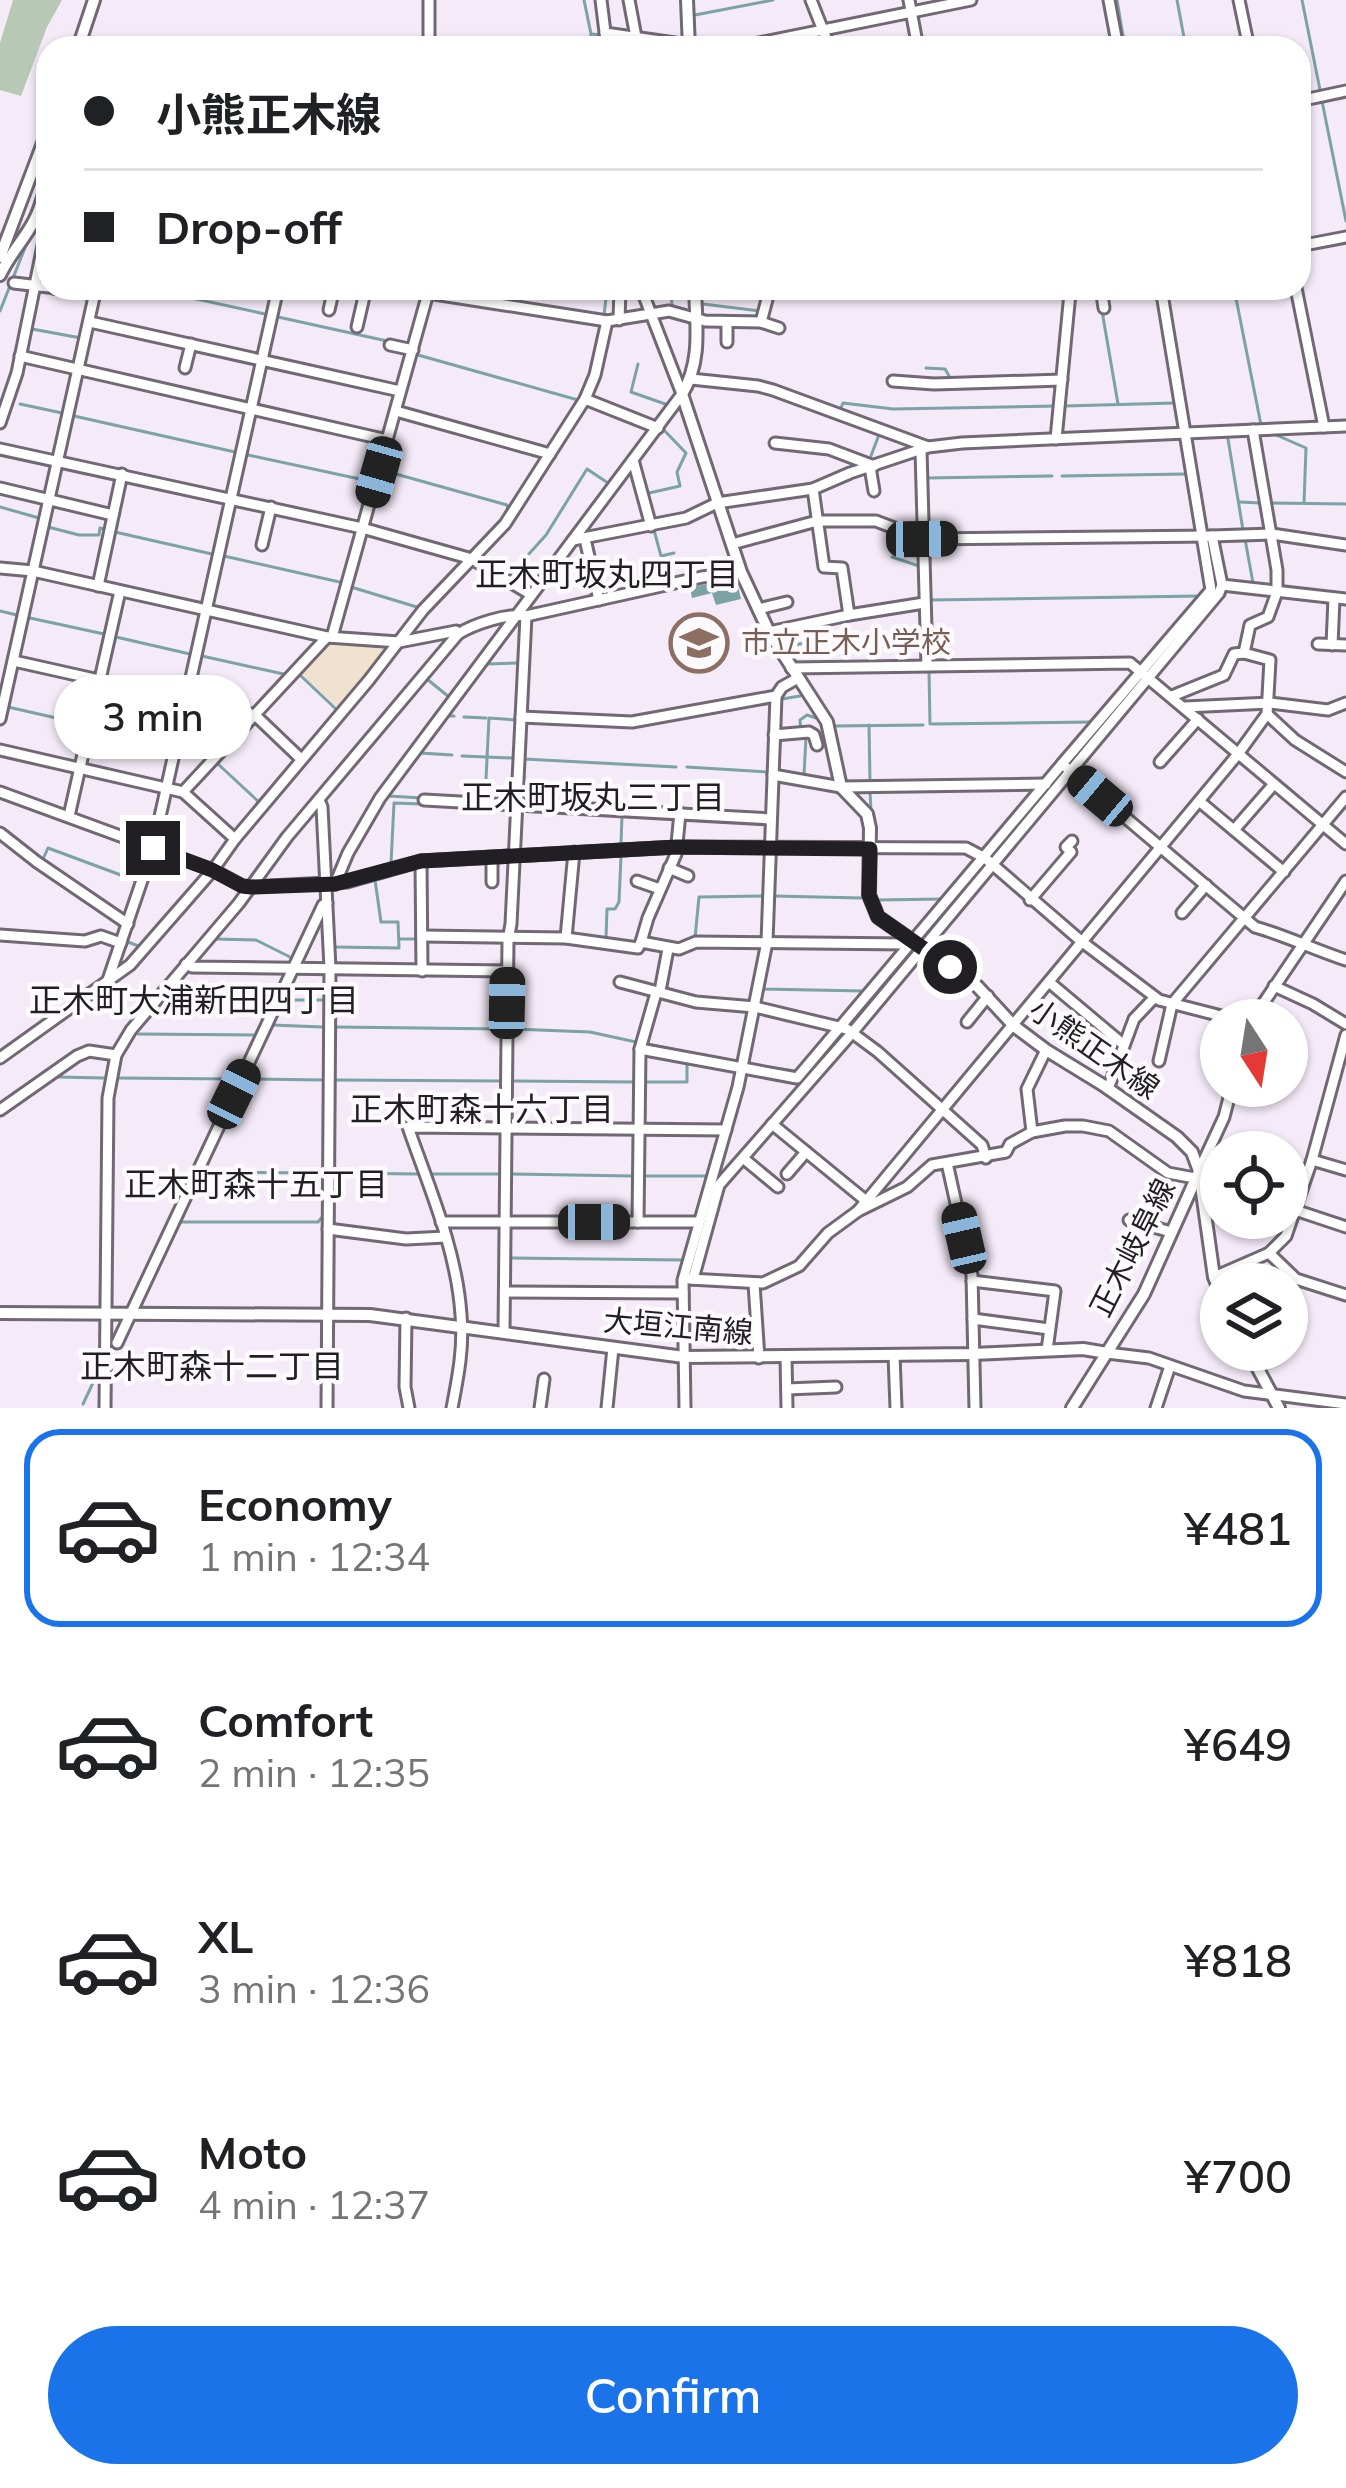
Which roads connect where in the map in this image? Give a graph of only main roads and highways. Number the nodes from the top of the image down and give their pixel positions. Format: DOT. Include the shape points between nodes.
graph roads {
  1 [pos="94,0"];
  2 [pos="687,0"];
  3 [pos="82,36"];
  4 [pos="689,36"];
  5 [pos="36,162"];
  6 [pos="36,226"];
  7 [pos="0,257"];
  8 [pos="0,274"];
  9 [pos="695,300"];
  10 [pos="1197,1175"];
  11 [pos="1212,1263"];
  12 [pos="0,1313"];
  13 [pos="1106,1352"];
  14 [pos="1258,1371"];
  15 [pos="1273,1404"];
  16 [pos="1072,1408"];
  1 -- 3 [label="main road"];
  2 -- 4 [label="main road"];
  5 -- 7 [label="main road"];
  6 -- 8 [label="main road"];
  9 -- 10 [label="main road, 小熊正木線" via="697,350 682,394 741,572 827,722 841,787 866,814 872,908 988,996 1014,1026 1177,1137 1192,1152"];
  10 -- 11 [label="main road"];
  10 -- 13 [label="main road, 正木岐阜線" via="1144,1294"];
  12 -- 13 [label="main road, 大垣江南線" via="406,1318 684,1357"];
  13 -- 16 [label="main road, 正木岐阜線"];
  14 -- 15 [label="main road"];
}
